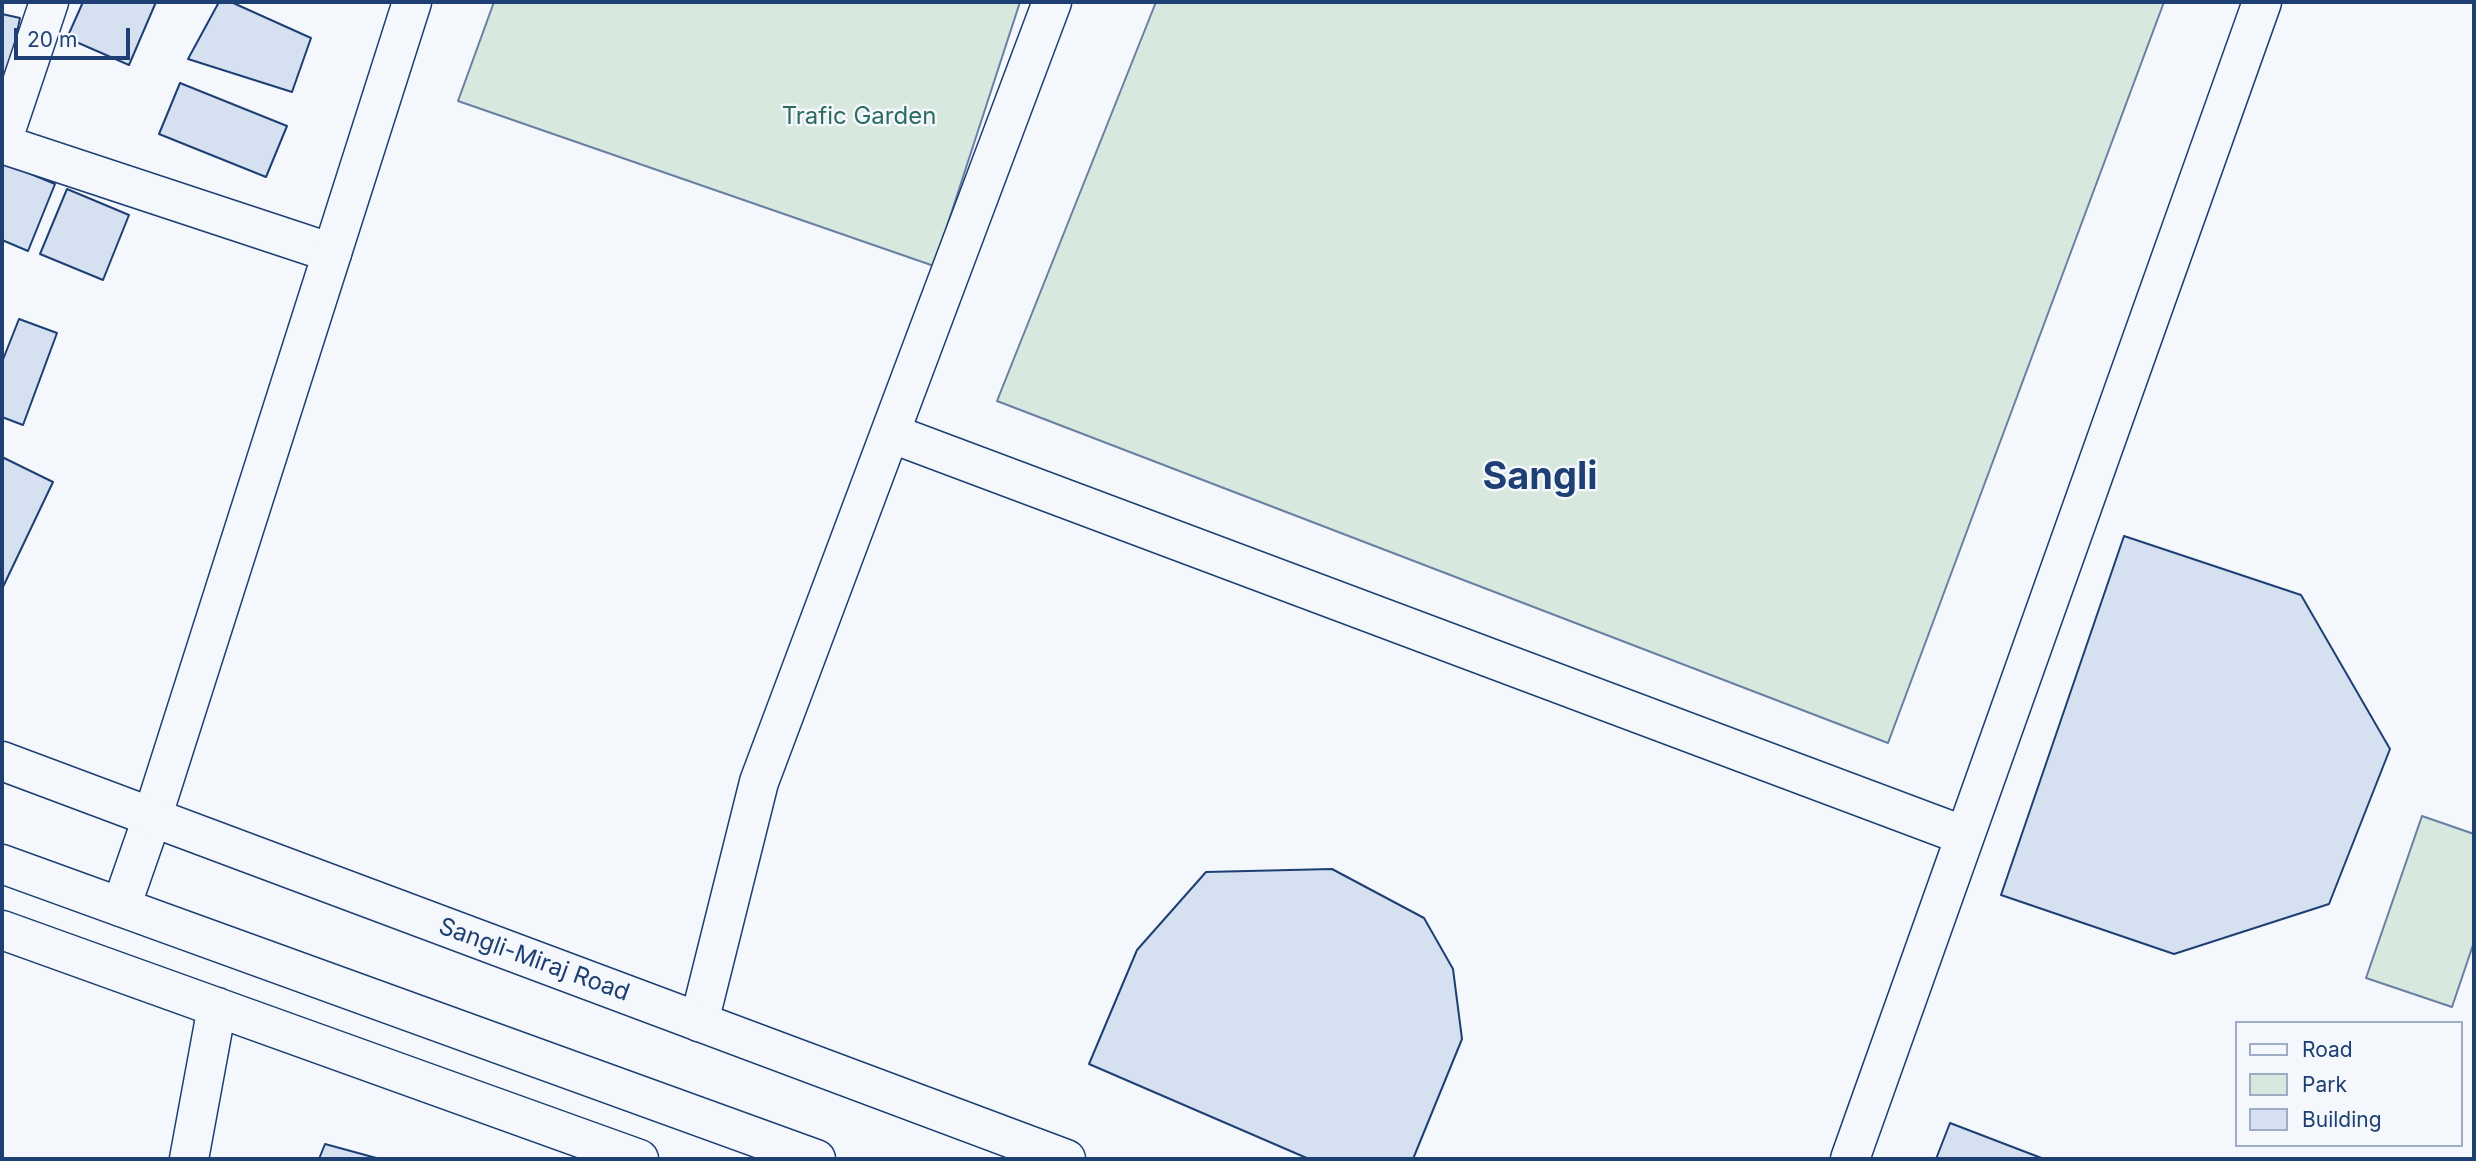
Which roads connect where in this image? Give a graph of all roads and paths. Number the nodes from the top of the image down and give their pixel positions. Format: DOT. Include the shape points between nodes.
graph roads {
  1 [pos="49,2"];
  2 [pos="412,2"];
  3 [pos="1052,2"];
  4 [pos="2262,2"];
  5 [pos="2,143"];
  6 [pos="332,253"];
  7 [pos="890,433"];
  8 [pos="2,761"];
  9 [pos="152,818"];
  10 [pos="1965,836"];
  11 [pos="2,864"];
  12 [pos="121,907"];
  13 [pos="2,930"];
  14 [pos="217,1007"];
  15 [pos="699,1022"];
  16 [pos="189,1159"];
  17 [pos="639,1159"];
  18 [pos="817,1159"];
  19 [pos="1066,1159"];
  20 [pos="1850,1159"];
  1 -- 5 [label="main road"];
  2 -- 6 [label="main road"];
  3 -- 7 [label="main road"];
  4 -- 10 [label="main road"];
  5 -- 6 [label="main road"];
  6 -- 9 [label="main road"];
  7 -- 10 [label="main road"];
  7 -- 15 [label="main road" via="759,782"];
  8 -- 9 [label="main road, Sangli-Miraj Road"];
  9 -- 12 [label="main road"];
  9 -- 15 [label="main road, Sangli-Miraj Road"];
  10 -- 20 [label="main road"];
  11 -- 12 [label="main road"];
  12 -- 18 [label="main road"];
  13 -- 14 [label="main road"];
  14 -- 16 [label="main road"];
  14 -- 17 [label="main road"];
  15 -- 19 [label="main road, Sangli-Miraj Road"];
}
